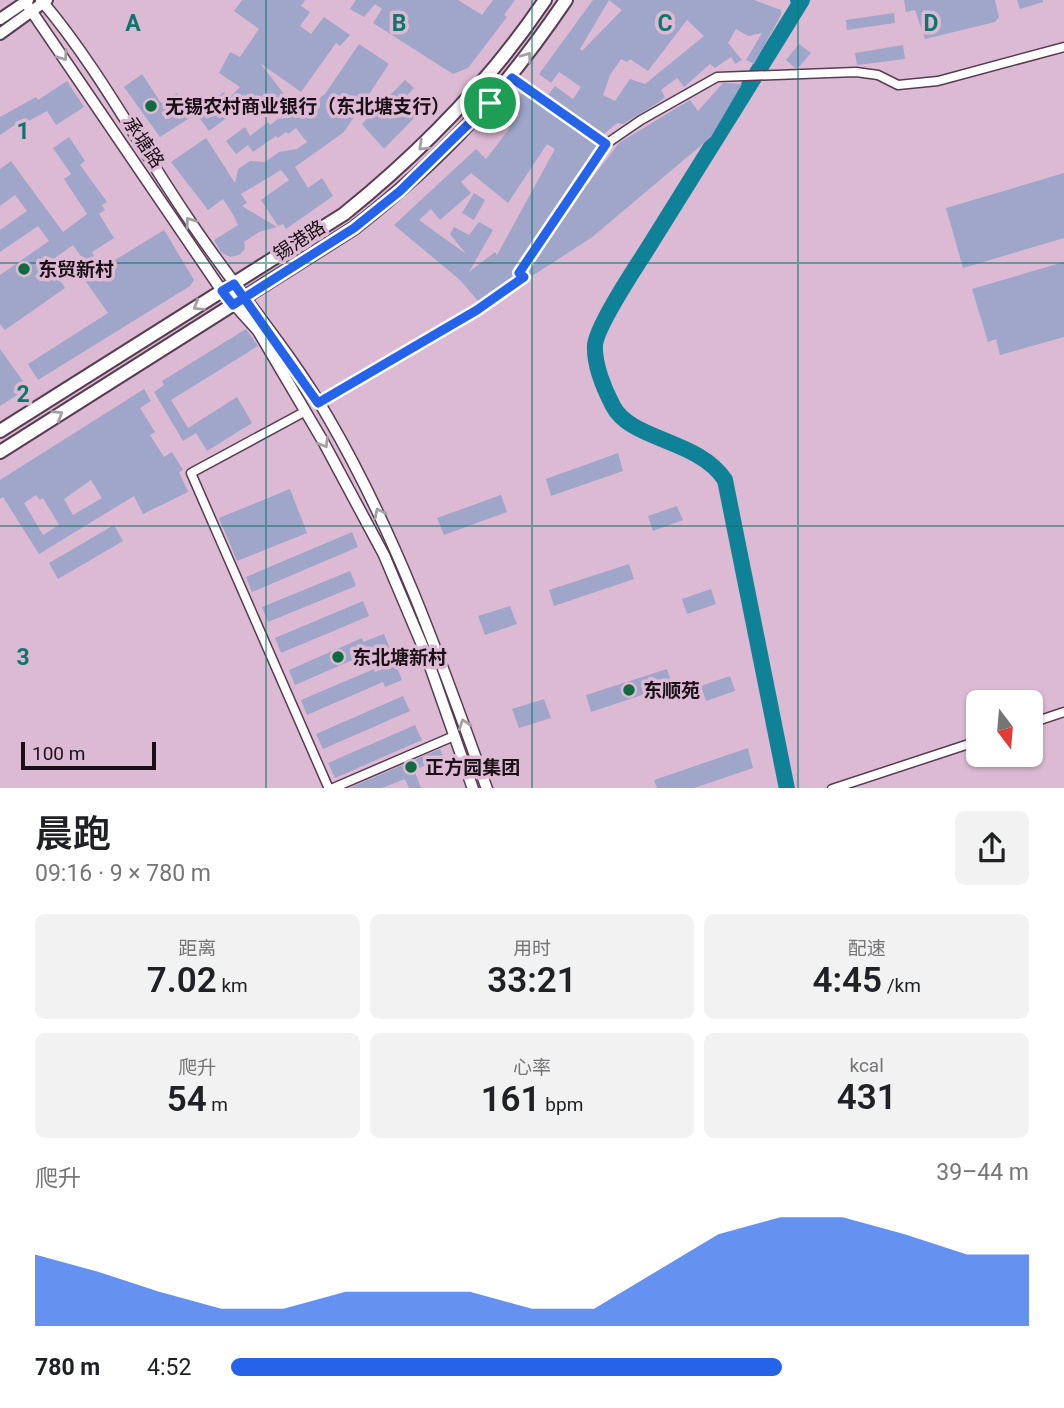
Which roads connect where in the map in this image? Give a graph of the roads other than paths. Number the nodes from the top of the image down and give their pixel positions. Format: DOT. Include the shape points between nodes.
graph roads {
  1 [pos="545,0"];
  2 [pos="566,0"];
  3 [pos="44,1"];
  4 [pos="27,3"];
  5 [pos="0,19"];
  6 [pos="0,34"];
  7 [pos="1064,47"];
  8 [pos="512,78"];
  9 [pos="606,144"];
  10 [pos="234,284"];
  11 [pos="222,291"];
  12 [pos="239,301"];
  13 [pos="318,403"];
  14 [pos="304,412"];
  15 [pos="0,431"];
  16 [pos="0,452"];
  17 [pos="1064,712"];
  18 [pos="1043,719"];
  19 [pos="454,736"];
  20 [pos="966,745"];
  21 [pos="330,788"];
  22 [pos="332,788"];
  23 [pos="473,788"];
  24 [pos="487,788"];
  25 [pos="835,788"];
  1 -- 10 [label="main road, 锡港路, one-way" via="477,92 389,178 344,214"];
  8 -- 2 [label="main road, 锡港路, one-way"];
  3 -- 4 [label="main road"];
  10 -- 3 [label="street, 承塘路, one-way"];
  4 -- 5 [label="main road"];
  4 -- 6 [label="main road"];
  4 -- 11 [label="street, 承塘路, one-way"];
  7 -- 9 [label="street" via="938,81 898,85 878,75 856,72 717,76"];
  8 -- 9 [label="street"];
  8 -- 12 [label="main road, 锡港路" via="400,191 354,228"];
  9 -- 13 [label="lane" via="519,273 524,277 477,310"];
  10 -- 11 [label="main road, 锡港路"];
  10 -- 12 [label="street, 承塘路"];
  11 -- 12 [label="street, 承塘路"];
  11 -- 15 [label="main road, 锡港路, one-way"];
  12 -- 13 [label="street"];
  12 -- 14 [label="street"];
  16 -- 12 [label="main road, 锡港路, one-way"];
  24 -- 13 [label="street, one-way" via="401,558"];
  14 -- 19 [label="street, one-way" via="384,555"];
  14 -- 21 [label="street" via="191,473"];
  17 -- 18 [label="street"];
  19 -- 22 [label="street"];
  19 -- 23 [label="street"];
  20 -- 25 [label="street"];
}
